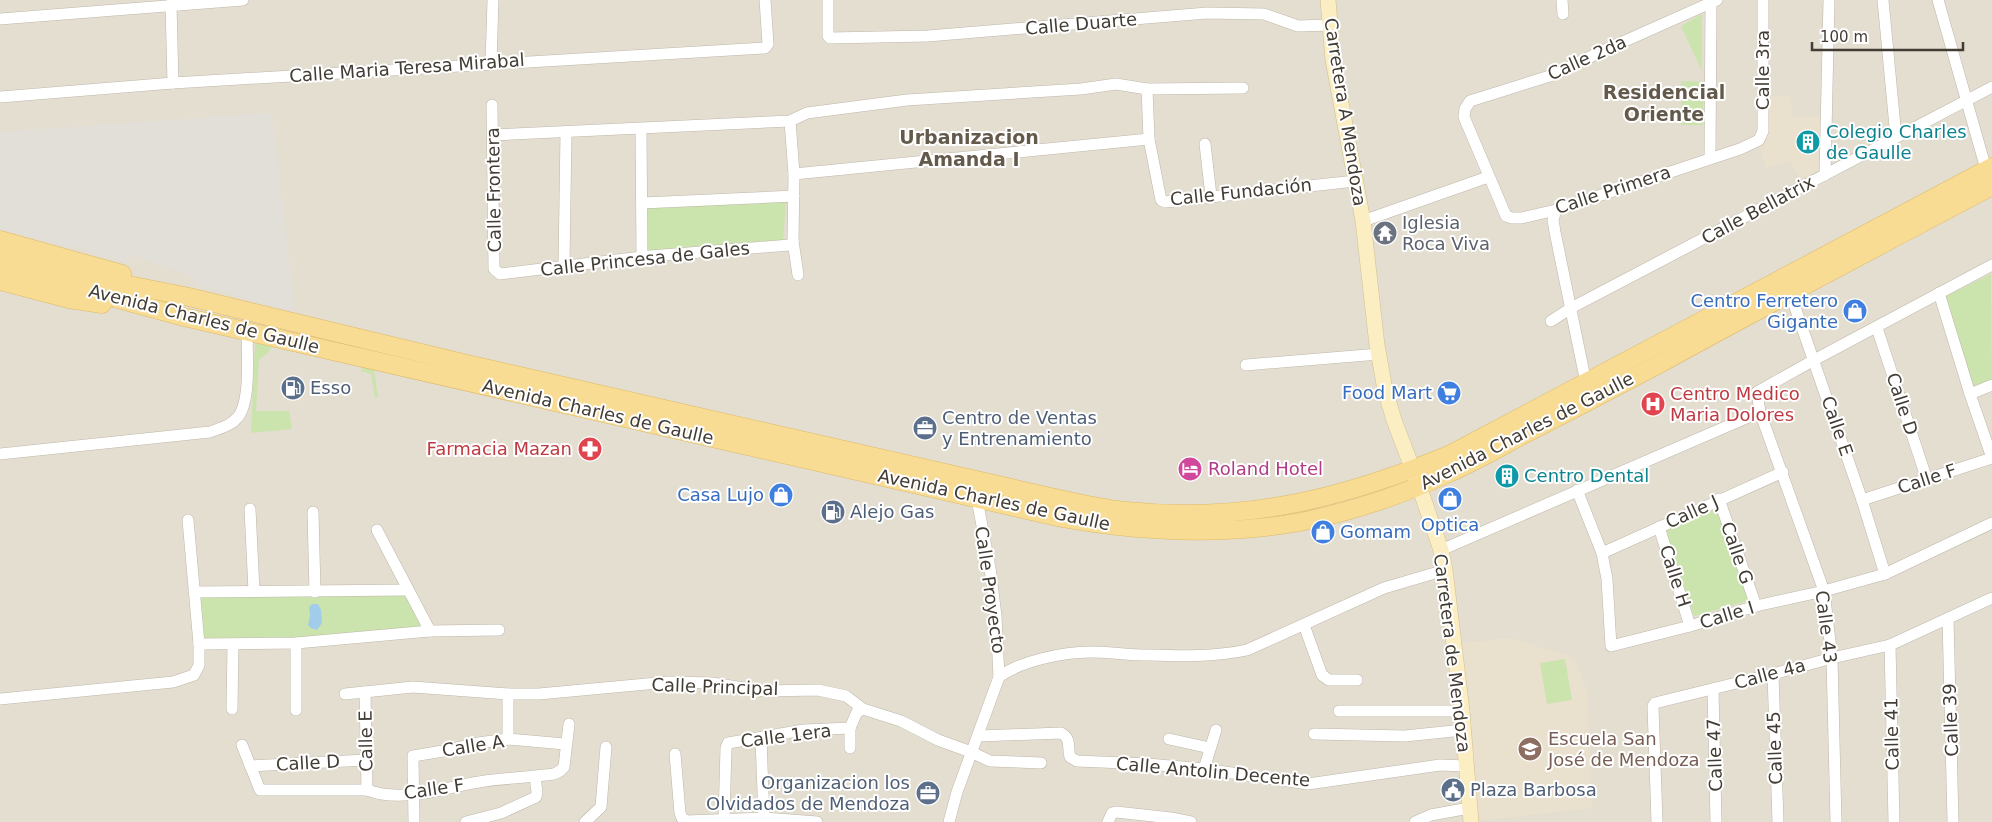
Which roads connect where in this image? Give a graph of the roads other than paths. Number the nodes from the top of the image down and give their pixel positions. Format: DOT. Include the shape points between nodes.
graph roads {
  1 [pos="243,0"];
  2 [pos="493,0"];
  3 [pos="765,0"];
  4 [pos="828,0"];
  5 [pos="1328,0"];
  6 [pos="1562,0"];
  7 [pos="1763,0"];
  8 [pos="1830,0"];
  9 [pos="1883,0"];
  10 [pos="1938,0"];
  11 [pos="1714,1"];
  12 [pos="171,4"];
  13 [pos="1563,14"];
  14 [pos="0,19"];
  15 [pos="1330,25"];
  16 [pos="491,63"];
  17 [pos="173,83"];
  18 [pos="1992,87"];
  19 [pos="1243,88"];
  20 [pos="1148,89"];
  21 [pos="0,97"];
  22 [pos="1967,100"];
  23 [pos="492,105"];
  24 [pos="790,121"];
  25 [pos="642,129"];
  26 [pos="566,132"];
  27 [pos="493,135"];
  28 [pos="1896,137"];
  29 [pos="1149,139"];
  30 [pos="1759,140"];
  31 [pos="1204,144"];
  32 [pos="1710,158"];
  33 [pos="794,174"];
  34 [pos="1825,175"];
  35 [pos="1488,177"];
  36 [pos="1990,178"];
  37 [pos="1355,180"];
  38 [pos="794,196"];
  39 [pos="1211,196"];
  40 [pos="642,204"];
  41 [pos="1556,210"];
  42 [pos="1362,221"];
  43 [pos="0,240"];
  44 [pos="792,243"];
  45 [pos="0,255"];
  46 [pos="642,257"];
  47 [pos="1992,265"];
  48 [pos="564,266"];
  49 [pos="0,268"];
  50 [pos="500,274"];
  51 [pos="798,275"];
  52 [pos="0,281"];
  53 [pos="82,282"];
  54 [pos="1787,286"];
  55 [pos="1939,293"];
  56 [pos="189,297"];
  57 [pos="1760,300"];
  58 [pos="1571,308"];
  59 [pos="184,317"];
  60 [pos="1552,321"];
  61 [pos="1877,328"];
  62 [pos="247,331"];
  63 [pos="1379,354"];
  64 [pos="1814,360"];
  65 [pos="1246,365"];
  66 [pos="1586,383"];
  67 [pos="1992,385"];
  68 [pos="1970,394"];
  69 [pos="1760,412"];
  70 [pos="849,451"];
  71 [pos="0,454"];
  72 [pos="1992,458"];
  73 [pos="846,469"];
  74 [pos="1783,472"];
  75 [pos="1416,478"];
  76 [pos="1927,480"];
  77 [pos="1577,490"];
  78 [pos="1010,497"];
  79 [pos="977,499"];
  80 [pos="1719,499"];
  81 [pos="1862,500"];
  82 [pos="250,510"];
  83 [pos="314,512"];
  84 [pos="188,520"];
  85 [pos="1992,523"];
  86 [pos="1659,527"];
  87 [pos="377,530"];
  88 [pos="1441,550"];
  89 [pos="1602,553"];
  90 [pos="1445,570"];
  91 [pos="1885,574"];
  92 [pos="408,590"];
  93 [pos="254,591"];
  94 [pos="1824,591"];
  95 [pos="194,592"];
  96 [pos="315,592"];
  97 [pos="1992,598"];
  98 [pos="1756,606"];
  99 [pos="1948,618"];
  100 [pos="1304,625"];
  101 [pos="1690,626"];
  102 [pos="499,630"];
  103 [pos="430,631"];
  104 [pos="296,642"];
  105 [pos="198,644"];
  106 [pos="233,644"];
  107 [pos="1890,645"];
  108 [pos="1832,658"];
  109 [pos="1773,674"];
  110 [pos="999,677"];
  111 [pos="1356,680"];
  112 [pos="1713,689"];
  113 [pos="365,692"];
  114 [pos="345,694"];
  115 [pos="508,694"];
  116 [pos="0,699"];
  117 [pos="232,709"];
  118 [pos="863,709"];
  119 [pos="296,710"];
  120 [pos="1339,711"];
  121 [pos="1462,711"];
  122 [pos="569,724"];
  123 [pos="850,728"];
  124 [pos="1216,730"];
  125 [pos="1463,730"];
  126 [pos="1314,734"];
  127 [pos="979,736"];
  128 [pos="508,739"];
  129 [pos="761,739"];
  130 [pos="1169,739"];
  131 [pos="566,744"];
  132 [pos="242,745"];
  133 [pos="606,747"];
  134 [pos="850,748"];
  135 [pos="1210,748"];
  136 [pos="972,752"];
  137 [pos="675,754"];
  138 [pos="366,760"];
  139 [pos="1041,763"];
  140 [pos="250,766"];
  141 [pos="1466,766"];
  142 [pos="1204,769"];
  143 [pos="535,777"];
  144 [pos="367,790"];
  145 [pos="413,794"];
  146 [pos="1470,815"];
  147 [pos="764,818"];
  148 [pos="722,820"];
  149 [pos="414,822"];
  150 [pos="466,822"];
  151 [pos="585,822"];
  152 [pos="817,822"];
  153 [pos="949,822"];
  154 [pos="1108,822"];
  155 [pos="1190,822"];
  156 [pos="1415,822"];
  157 [pos="1657,822"];
  158 [pos="1716,822"];
  159 [pos="1778,822"];
  160 [pos="1836,822"];
  161 [pos="1894,822"];
  162 [pos="1953,822"];
  1 -- 12 [label="street"];
  2 -- 16 [label="street"];
  3 -- 16 [label="street, Calle Maria Teresa Mirabal" via="768,44 765,48"];
  4 -- 15 [label="street, Calle Duarte" via="830,38 928,36 1207,13 1264,14 1298,26"];
  5 -- 15 [label="street, Carretera A Mendoza"];
  6 -- 13 [label="street"];
  7 -- 30 [label="street, Calle 3ra" via="1762,131"];
  8 -- 34 [label="street"];
  9 -- 28 [label="street"];
  10 -- 22 [label="street"];
  11 -- 32 [label="street"];
  11 -- 35 [label="street, Calle 2da" via="1554,75 1470,101 1464,117"];
  12 -- 14 [label="street"];
  12 -- 17 [label="street"];
  15 -- 37 [label="street, Carretera A Mendoza"];
  16 -- 17 [label="street, Calle Maria Teresa Mirabal"];
  17 -- 21 [label="street, Calle Maria Teresa Mirabal"];
  18 -- 22 [label="street, Calle Bellatrix"];
  19 -- 20 [label="street"];
  20 -- 24 [label="street" via="1116,84 907,100 806,113"];
  20 -- 29 [label="street, Calle Fundación"];
  22 -- 28 [label="street, Calle Bellatrix"];
  22 -- 36 [label="street"];
  23 -- 27 [label="street, Calle Frontera"];
  24 -- 25 [label="street"];
  24 -- 33 [label="street"];
  25 -- 26 [label="street"];
  25 -- 40 [label="street"];
  26 -- 27 [label="street"];
  26 -- 48 [label="street"];
  27 -- 50 [label="street, Calle Frontera" via="494,269"];
  28 -- 34 [label="street, Calle Bellatrix"];
  29 -- 33 [label="street"];
  29 -- 39 [label="street, Calle Fundación" via="1161,200"];
  30 -- 32 [label="street, Calle Primera"];
  31 -- 39 [label="street"];
  32 -- 41 [label="street, Calle Primera"];
  33 -- 38 [label="street"];
  34 -- 58 [label="street, Calle Bellatrix"];
  35 -- 41 [label="street, Calle Primera" via="1506,216 1521,218"];
  35 -- 42 [label="street"];
  36 -- 54 [label="main road, Avenida Charles de Gaulle"];
  37 -- 39 [label="street, Calle Fundación"];
  37 -- 42 [label="street, Carretera A Mendoza"];
  38 -- 40 [label="street"];
  38 -- 44 [label="street"];
  40 -- 46 [label="street"];
  41 -- 58 [label="street" via="1554,226"];
  42 -- 63 [label="street, Carretera A Mendoza"];
  43 -- 56 [label="main road" via="106,268"];
  44 -- 46 [label="street, Calle Princesa de Gales"];
  44 -- 51 [label="street"];
  45 -- 53 [label="main road, Avenida Charles de Gaulle"];
  46 -- 48 [label="street, Calle Princesa de Gales"];
  47 -- 55 [label="street"];
  48 -- 50 [label="street, Calle Princesa de Gales"];
  49 -- 53 [label="main road, Avenida Charles de Gaulle"];
  52 -- 59 [label="main road" via="69,299"];
  53 -- 56 [label="main road, Avenida Charles de Gaulle"];
  53 -- 59 [label="main road, Avenida Charles de Gaulle"];
  54 -- 57 [label="main road, Avenida Charles de Gaulle"];
  54 -- 64 [label="street, Calle E"];
  55 -- 61 [label="street"];
  55 -- 68 [label="street"];
  56 -- 70 [label="main road, Avenida Charles de Gaulle"];
  57 -- 66 [label="main road, Avenida Charles de Gaulle"];
  57 -- 75 [label="main road, Avenida Charles de Gaulle" via="1595,399 1450,473"];
  58 -- 60 [label="street, Calle Bellatrix"];
  58 -- 66 [label="street"];
  59 -- 62 [label="main road, Avenida Charles de Gaulle"];
  61 -- 64 [label="street"];
  61 -- 76 [label="street, Calle D"];
  62 -- 71 [label="street" via="245,395 239,416 230,424 210,432"];
  62 -- 73 [label="main road, Avenida Charles de Gaulle"];
  63 -- 65 [label="street"];
  63 -- 75 [label="street, Carretera A Mendoza" via="1385,390"];
  64 -- 69 [label="street" via="1759,390 1756,395"];
  64 -- 81 [label="street, Calle E"];
  66 -- 75 [label="main road, Avenida Charles de Gaulle" via="1451,454"];
  67 -- 68 [label="street"];
  68 -- 72 [label="street"];
  69 -- 74 [label="street, Calle 43"];
  69 -- 77 [label="street"];
  70 -- 73 [label="main road"];
  70 -- 78 [label="main road, Avenida Charles de Gaulle"];
  72 -- 76 [label="street, Calle F"];
  73 -- 79 [label="main road, Avenida Charles de Gaulle"];
  74 -- 80 [label="street, Calle J"];
  74 -- 94 [label="street, Calle 43"];
  75 -- 78 [label="main road, Avenida Charles de Gaulle" via="1370,503 1299,522 1228,529 1156,530 1062,518"];
  75 -- 88 [label="street, Carretera de Mendoza"];
  76 -- 81 [label="street, Calle F"];
  77 -- 88 [label="street"];
  77 -- 89 [label="street, Calle I"];
  78 -- 79 [label="main road, Avenida Charles de Gaulle"];
  79 -- 110 [label="street, Calle Proyecto" via="996,616"];
  80 -- 86 [label="street, Calle J"];
  80 -- 98 [label="street, Calle G"];
  81 -- 91 [label="street, Calle E"];
  82 -- 93 [label="street"];
  83 -- 96 [label="street"];
  84 -- 95 [label="street"];
  85 -- 91 [label="street, Calle I"];
  86 -- 89 [label="street, Calle J"];
  86 -- 101 [label="street, Calle H"];
  87 -- 92 [label="street"];
  88 -- 90 [label="street, Carretera de Mendoza"];
  89 -- 101 [label="street, Calle I" via="1608,586 1610,646"];
  90 -- 100 [label="street" via="1384,588"];
  90 -- 121 [label="street, Carretera de Mendoza"];
  91 -- 94 [label="street, Calle I"];
  92 -- 96 [label="street"];
  92 -- 103 [label="street"];
  93 -- 95 [label="street"];
  93 -- 96 [label="street"];
  94 -- 98 [label="street, Calle I"];
  94 -- 108 [label="street, Calle 43"];
  95 -- 105 [label="street"];
  97 -- 99 [label="street, Calle 4a"];
  98 -- 101 [label="street, Calle I"];
  99 -- 107 [label="street, Calle 4a"];
  99 -- 162 [label="street, Calle 39"];
  100 -- 110 [label="street" via="1247,650 1227,654 1089,652 1056,656 1013,668"];
  100 -- 111 [label="street" via="1322,675 1329,680"];
  102 -- 103 [label="street"];
  103 -- 104 [label="street"];
  104 -- 106 [label="street"];
  104 -- 119 [label="street"];
  105 -- 106 [label="street"];
  105 -- 116 [label="street" via="199,665 194,675 184,680"];
  106 -- 117 [label="street"];
  107 -- 108 [label="street, Calle 4a"];
  107 -- 161 [label="street, Calle 41"];
  108 -- 109 [label="street, Calle 4a"];
  108 -- 160 [label="street, Calle 43"];
  109 -- 112 [label="street, Calle 4a"];
  109 -- 159 [label="street, Calle 45"];
  110 -- 127 [label="street, Calle Proyecto"];
  112 -- 157 [label="street, Calle 4a" via="1657,701 1654,706"];
  112 -- 158 [label="street, Calle 47"];
  113 -- 114 [label="street, Calle Principal"];
  113 -- 115 [label="street, Calle Principal" via="414,687"];
  113 -- 138 [label="street, Calle E"];
  115 -- 118 [label="street, Calle Principal" via="668,682 712,683 764,691 818,690 846,696"];
  115 -- 128 [label="street"];
  118 -- 123 [label="street, Calle 1era" via="857,712"];
  118 -- 136 [label="street, Calle Principal"];
  120 -- 121 [label="street"];
  121 -- 125 [label="street, Carretera de Mendoza"];
  122 -- 131 [label="street, Calle F"];
  123 -- 129 [label="street, Calle 1era" via="804,730"];
  123 -- 134 [label="street"];
  124 -- 135 [label="street"];
  125 -- 126 [label="street" via="1404,736"];
  125 -- 141 [label="street, Carretera de Mendoza"];
  127 -- 136 [label="street, Calle Proyecto"];
  127 -- 142 [label="street, Calle Antolin Decente" via="1061,733 1067,736 1070,757 1076,761"];
  128 -- 131 [label="street, Calle A"];
  128 -- 145 [label="street, Calle A" via="412,757"];
  129 -- 147 [label="street"];
  129 -- 148 [label="street, Calle 1era" via="728,743"];
  130 -- 135 [label="street"];
  131 -- 143 [label="street, Calle F" via="564,767 554,774"];
  132 -- 140 [label="street"];
  133 -- 151 [label="street" via="601,807"];
  135 -- 142 [label="street"];
  136 -- 139 [label="street, Calle Principal" via="996,762"];
  136 -- 153 [label="street, Calle Proyecto"];
  137 -- 148 [label="street" via="682,818"];
  138 -- 140 [label="street, Calle D"];
  138 -- 144 [label="street, Calle E"];
  140 -- 144 [label="street, Calle F" via="259,789"];
  141 -- 142 [label="street, Calle Antolin Decente" via="1440,766 1308,784"];
  141 -- 146 [label="street, Carretera de Mendoza"];
  143 -- 145 [label="street, Calle F" via="483,781"];
  143 -- 150 [label="street" via="536,797 501,813"];
  144 -- 145 [label="street, Calle F" via="377,794"];
  145 -- 149 [label="street"];
  146 -- 156 [label="street" via="1430,815"];
  147 -- 148 [label="street"];
  147 -- 152 [label="street"];
  154 -- 155 [label="street" via="1116,812"];
}
